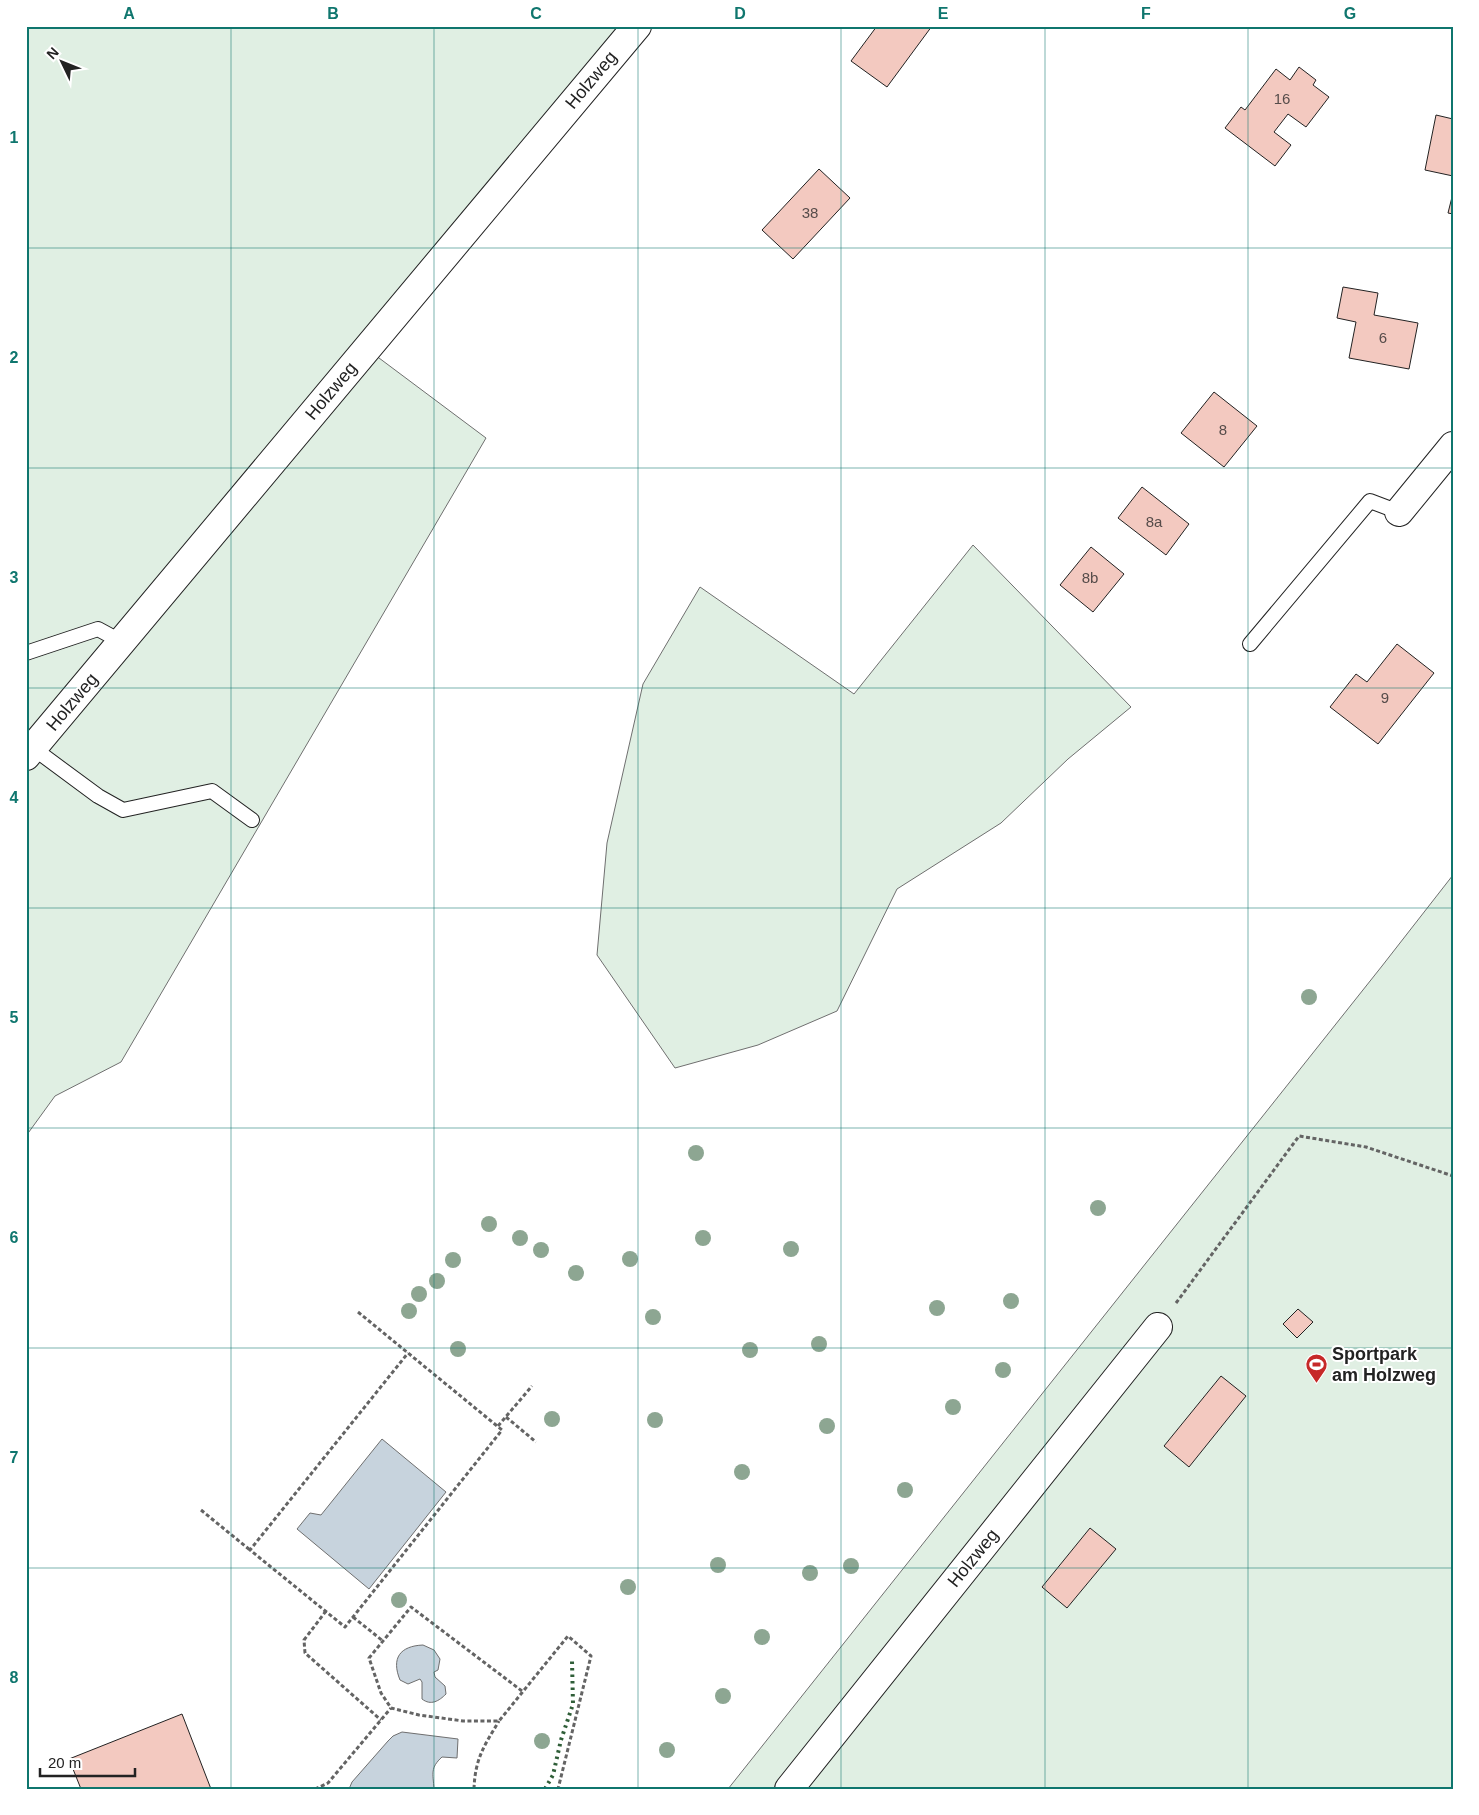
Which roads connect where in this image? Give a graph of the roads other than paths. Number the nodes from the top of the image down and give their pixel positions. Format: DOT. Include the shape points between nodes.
graph roads {
  1 [pos="637,26"];
  2 [pos="1453,446"];
  3 [pos="1399,512"];
  4 [pos="122,642"];
  5 [pos="1250,644"];
  6 [pos="26,653"];
  7 [pos="30,752"];
  8 [pos="252,820"];
  9 [pos="1158,1328"];
  10 [pos="789,1789"];
  1 -- 4 [label="street, Holzweg"];
  2 -- 3 [label="street"];
  3 -- 5 [label="lane" via="1370,501"];
  4 -- 6 [label="lane" via="98,629"];
  4 -- 7 [label="street, Holzweg"];
  7 -- 8 [label="lane" via="123,810 212,791"];
  9 -- 10 [label="street, Holzweg"];
}
